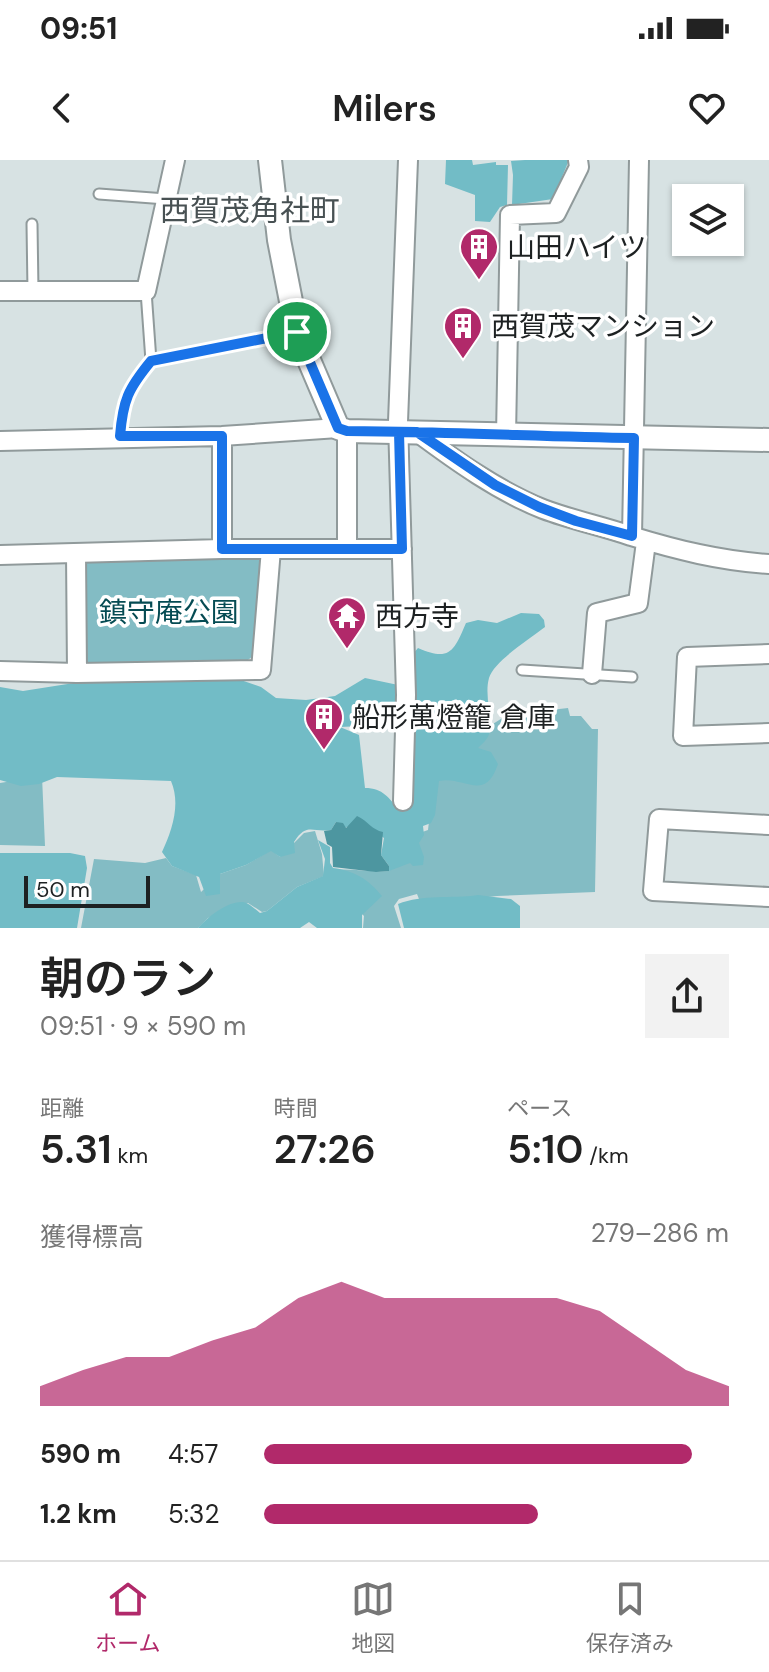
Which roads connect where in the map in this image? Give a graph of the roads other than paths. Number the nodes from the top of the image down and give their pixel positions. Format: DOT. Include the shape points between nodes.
graph roads {
  1 [pos="175,160"];
  2 [pos="270,160"];
  3 [pos="408,160"];
  4 [pos="578,160"];
  5 [pos="639,160"];
  6 [pos="99,194"];
  7 [pos="166,199"];
  8 [pos="32,224"];
  9 [pos="0,291"];
  10 [pos="33,291"];
  11 [pos="146,291"];
  12 [pos="297,332"];
  13 [pos="151,361"];
  14 [pos="343,430"];
  15 [pos="408,432"];
  16 [pos="120,436"];
  17 [pos="222,436"];
  18 [pos="506,436"];
  19 [pos="634,438"];
  20 [pos="769,440"];
  21 [pos="0,441"];
  22 [pos="639,539"];
  23 [pos="347,547"];
  24 [pos="222,549"];
  25 [pos="271,549"];
  26 [pos="402,549"];
  27 [pos="76,553"];
  28 [pos="0,555"];
  29 [pos="769,564"];
  30 [pos="769,654"];
  31 [pos="522,670"];
  32 [pos="0,671"];
  33 [pos="77,673"];
  34 [pos="592,674"];
  35 [pos="632,677"];
  36 [pos="769,733"];
  37 [pos="403,801"];
  38 [pos="769,825"];
  39 [pos="769,897"];
  1 -- 7 [label="street"];
  2 -- 12 [label="street"];
  3 -- 15 [label="street"];
  4 -- 18 [label="street" via="556,213 510,215"];
  5 -- 19 [label="street"];
  6 -- 7 [label="lane"];
  7 -- 11 [label="street"];
  8 -- 10 [label="lane"];
  9 -- 10 [label="street"];
  10 -- 11 [label="street"];
  11 -- 13 [label="lane"];
  12 -- 13 [label="lane"];
  12 -- 14 [label="street"];
  13 -- 16 [label="lane" via="123,405"];
  14 -- 15 [label="street"];
  14 -- 17 [label="street"];
  14 -- 23 [label="street"];
  15 -- 18 [label="street"];
  15 -- 22 [label="street" via="539,507"];
  15 -- 26 [label="street"];
  16 -- 17 [label="street"];
  16 -- 21 [label="street"];
  17 -- 24 [label="street"];
  18 -- 19 [label="street"];
  19 -- 20 [label="street"];
  19 -- 22 [label="street"];
  22 -- 29 [label="street"];
  22 -- 34 [label="street" via="638,603 597,613"];
  23 -- 25 [label="street"];
  23 -- 26 [label="street"];
  24 -- 25 [label="street"];
  24 -- 27 [label="street"];
  25 -- 33 [label="street" via="261,670"];
  26 -- 37 [label="street"];
  27 -- 28 [label="street"];
  27 -- 33 [label="street"];
  30 -- 36 [label="street" via="687,657 683,736"];
  31 -- 34 [label="lane"];
  32 -- 33 [label="street"];
  34 -- 35 [label="lane"];
  38 -- 39 [label="street" via="659,819 653,891"];
}
